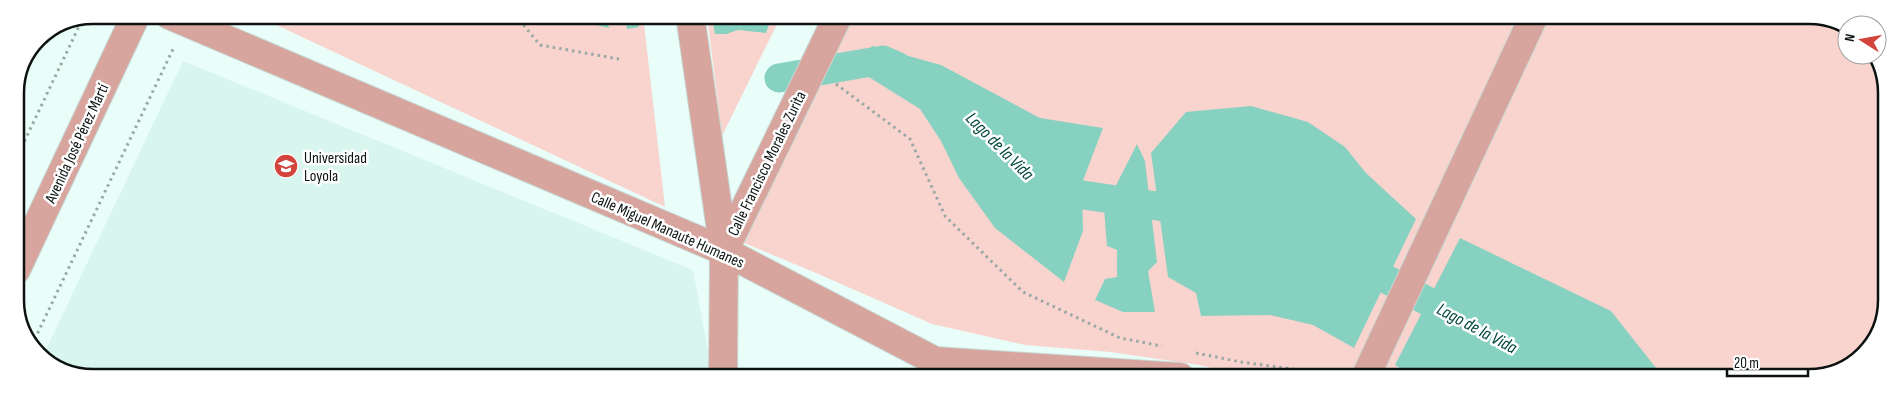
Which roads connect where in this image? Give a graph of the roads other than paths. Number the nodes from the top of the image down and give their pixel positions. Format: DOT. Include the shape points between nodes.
graph roads {
  1 [pos="132,24"];
  2 [pos="189,24"];
  3 [pos="691,24"];
  4 [pos="834,24"];
  5 [pos="1530,24"];
  6 [pos="724,252"];
  7 [pos="24,253"];
  8 [pos="723,369"];
  9 [pos="1058,369"];
  10 [pos="1369,369"];
  1 -- 7 [label="street, Avenida José Pérez Martí"];
  2 -- 6 [label="street, Calle Miguel Manaute Humanes"];
  3 -- 6 [label="street"];
  4 -- 6 [label="street, Calle Francisco Morales Zurita, bridge"];
  5 -- 10 [label="street"];
  6 -- 8 [label="street, Calle Francisco Morales Zurita"];
  6 -- 9 [label="street, Calle Miguel Manaute Humanes" via="935,361"];
}
